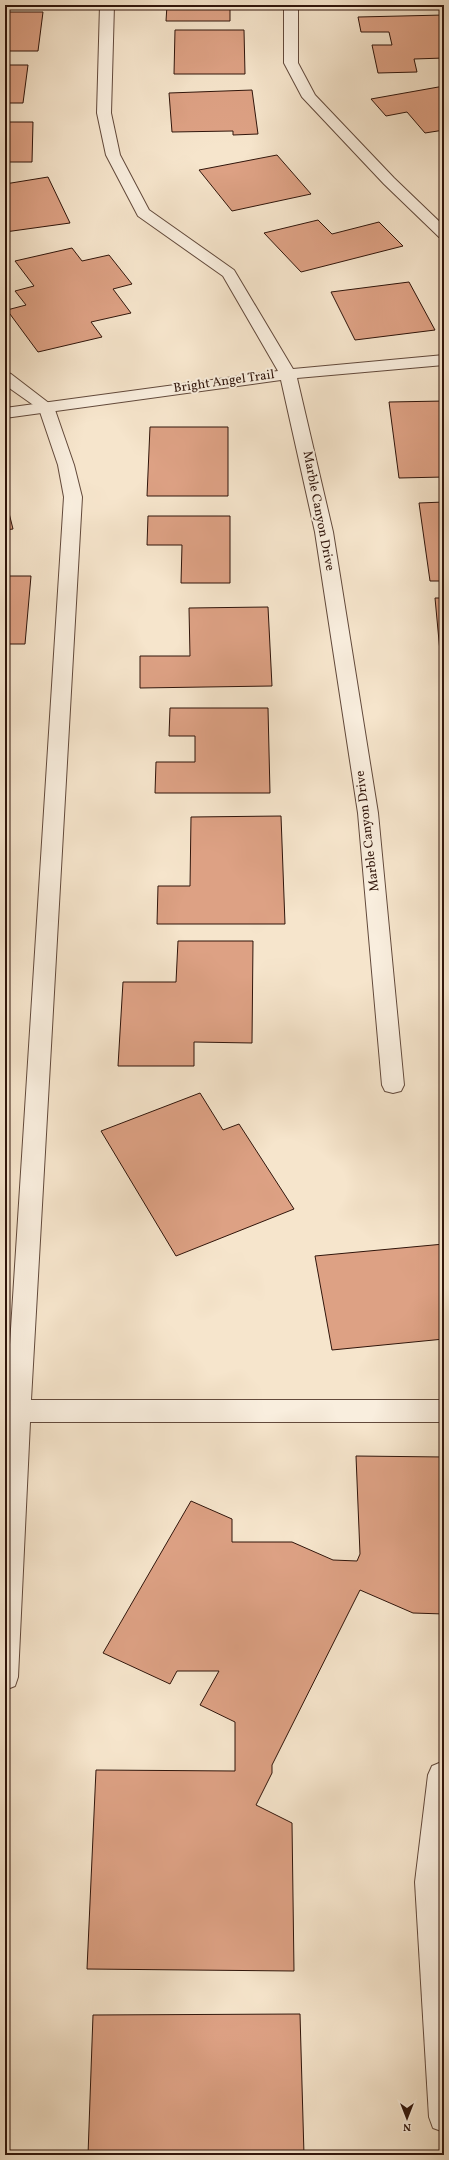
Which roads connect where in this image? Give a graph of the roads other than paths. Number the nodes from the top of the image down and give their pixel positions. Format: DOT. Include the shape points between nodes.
graph roads {
  1 [pos="107,5"];
  2 [pos="290,5"];
  3 [pos="444,234"];
  4 [pos="444,360"];
  5 [pos="288,374"];
  6 [pos="5,377"];
  7 [pos="46,407"];
  8 [pos="5,412"];
  9 [pos="393,1085"];
  10 [pos="18,1411"];
  11 [pos="444,1411"];
  12 [pos="5,1677"];
  13 [pos="444,1774"];
  14 [pos="444,2117"];
  1 -- 5 [label="street, Marble Canyon Drive" via="104,113 113,155 143,213 229,273"];
  2 -- 3 [label="street" via="291,63 309,97"];
  4 -- 5 [label="street, Bright Angel Trail"];
  5 -- 7 [label="street, Bright Angel Trail"];
  5 -- 9 [label="street, Marble Canyon Drive" via="324,532 368,813"];
  6 -- 7 [label="street"];
  7 -- 8 [label="street, Bright Angel Trail"];
  7 -- 10 [label="street" via="66,465 73,497"];
  10 -- 11 [label="street"];
  10 -- 12 [label="street"];
  13 -- 14 [label="street" via="429,1882"];
}
